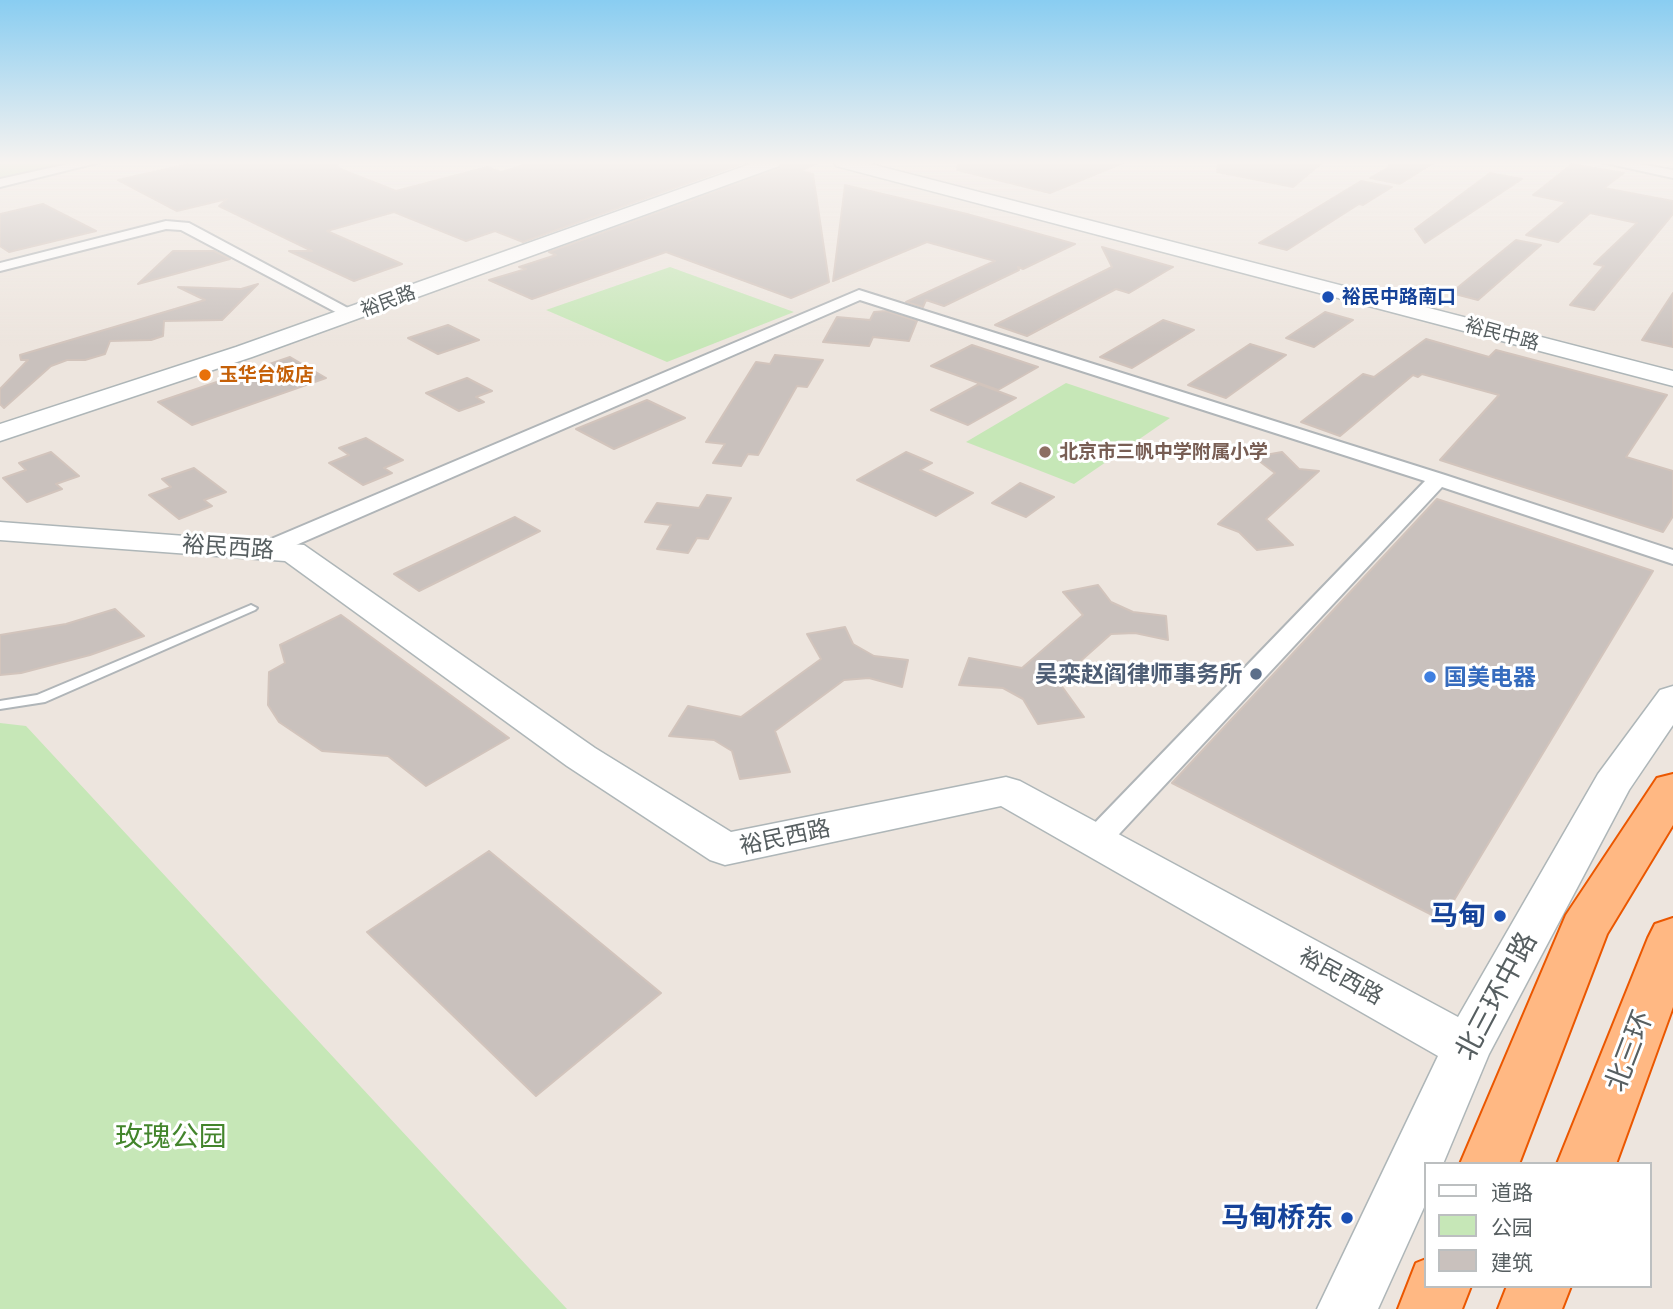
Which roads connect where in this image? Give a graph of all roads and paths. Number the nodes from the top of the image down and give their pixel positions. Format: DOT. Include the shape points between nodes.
graph roads {
  1 [pos="603,223"];
  2 [pos="1076,223"];
  3 [pos="1100,223"];
  4 [pos="0,267"];
  5 [pos="351,314"];
  6 [pos="1673,371"];
  7 [pos="1673,379"];
  8 [pos="0,433"];
  9 [pos="1437,479"];
  10 [pos="0,531"];
  11 [pos="265,550"];
  12 [pos="1673,557"];
  13 [pos="251,608"];
  14 [pos="1673,698"];
  15 [pos="0,705"];
  16 [pos="1673,789"];
  17 [pos="1097,839"];
  18 [pos="1673,938"];
  19 [pos="1467,1047"];
  20 [pos="1490,1162"];
  21 [pos="1587,1162"];
  22 [pos="1438,1288"];
  23 [pos="1538,1288"];
  24 [pos="1347,1309"];
  25 [pos="1430,1309"];
  26 [pos="1530,1309"];
  1 -- 5 [label="street, 裕民路"];
  2 -- 7 [label="street, 裕民中路"];
  3 -- 6 [label="street, 裕民中路"];
  4 -- 5 [label="street" via="166,225 184,226"];
  5 -- 8 [label="street, 裕民路"];
  9 -- 11 [label="street" via="859,295"];
  9 -- 12 [label="street"];
  9 -- 17 [label="street"];
  10 -- 11 [label="street, 裕民西路"];
  11 -- 17 [label="street, 裕民西路" via="293,552 581,757 725,849 1006,791"];
  13 -- 15 [label="lane" via="40,699"];
  14 -- 19 [label="street, 北三环中路" via="1612,784"];
  16 -- 20 [label="highway" via="1584,929"];
  17 -- 19 [label="street, 裕民西路"];
  18 -- 21 [label="highway, 北三环"];
  19 -- 24 [label="street, 北三环中路"];
  22 -- 25 [label="highway"];
  23 -- 26 [label="highway"];
}
